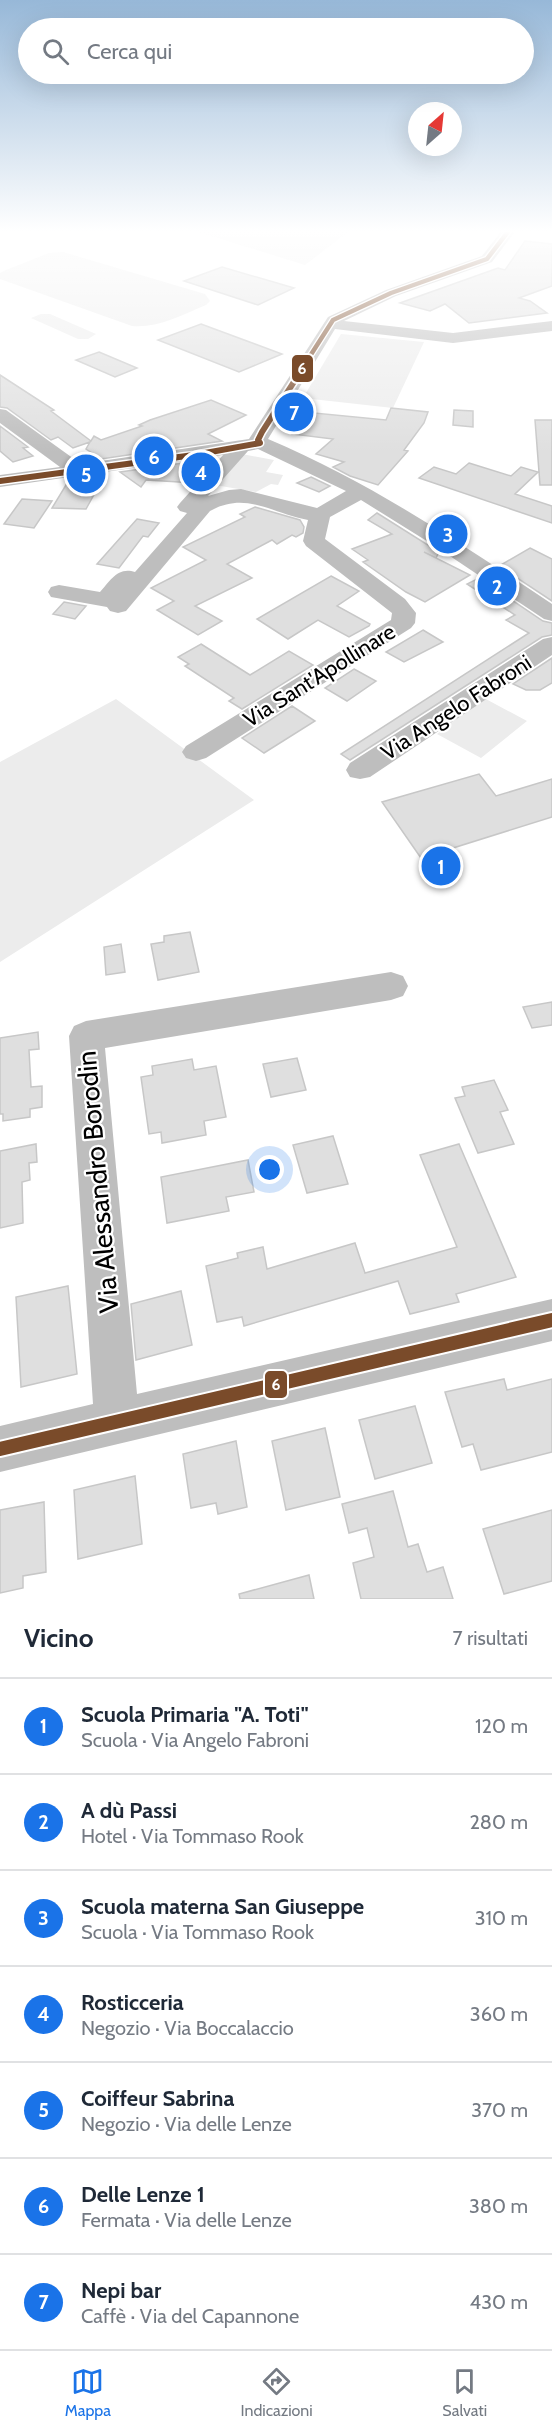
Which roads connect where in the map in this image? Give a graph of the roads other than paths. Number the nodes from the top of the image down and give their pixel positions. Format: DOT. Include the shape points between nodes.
graph roads {
  1 [pos="365,304"];
  2 [pos="329,324"];
  3 [pos="552,326"];
  4 [pos="0,414"];
  5 [pos="246,443"];
  6 [pos="78,471"];
  7 [pos="0,482"];
  8 [pos="361,491"];
  9 [pos="320,514"];
  10 [pos="59,592"];
  11 [pos="118,606"];
  12 [pos="552,614"];
  13 [pos="552,644"];
  14 [pos="196,752"];
  15 [pos="360,770"];
  16 [pos="391,986"];
  17 [pos="552,1320"];
  18 [pos="117,1422"];
  19 [pos="0,1449"];
  1 -- 2 [label="street"];
  2 -- 3 [label="street" via="453,338"];
  2 -- 5 [label="street"];
  4 -- 6 [label="street"];
  5 -- 6 [label="street"];
  5 -- 8 [label="street" via="292,455"];
  5 -- 10 [label="street" via="105,600"];
  6 -- 7 [label="street"];
  8 -- 9 [label="street"];
  8 -- 12 [label="street" via="439,537"];
  9 -- 11 [label="street" via="295,511 244,495 211,502"];
  9 -- 14 [label="street, Via Sant'Apollinare" via="314,541 400,608 405,616 403,623"];
  13 -- 15 [label="street, Via Angelo Fabroni"];
  16 -- 18 [label="street, Via Alessandro Borodin" via="86,1036"];
  17 -- 18 [label="street"];
  18 -- 19 [label="street"];
}
